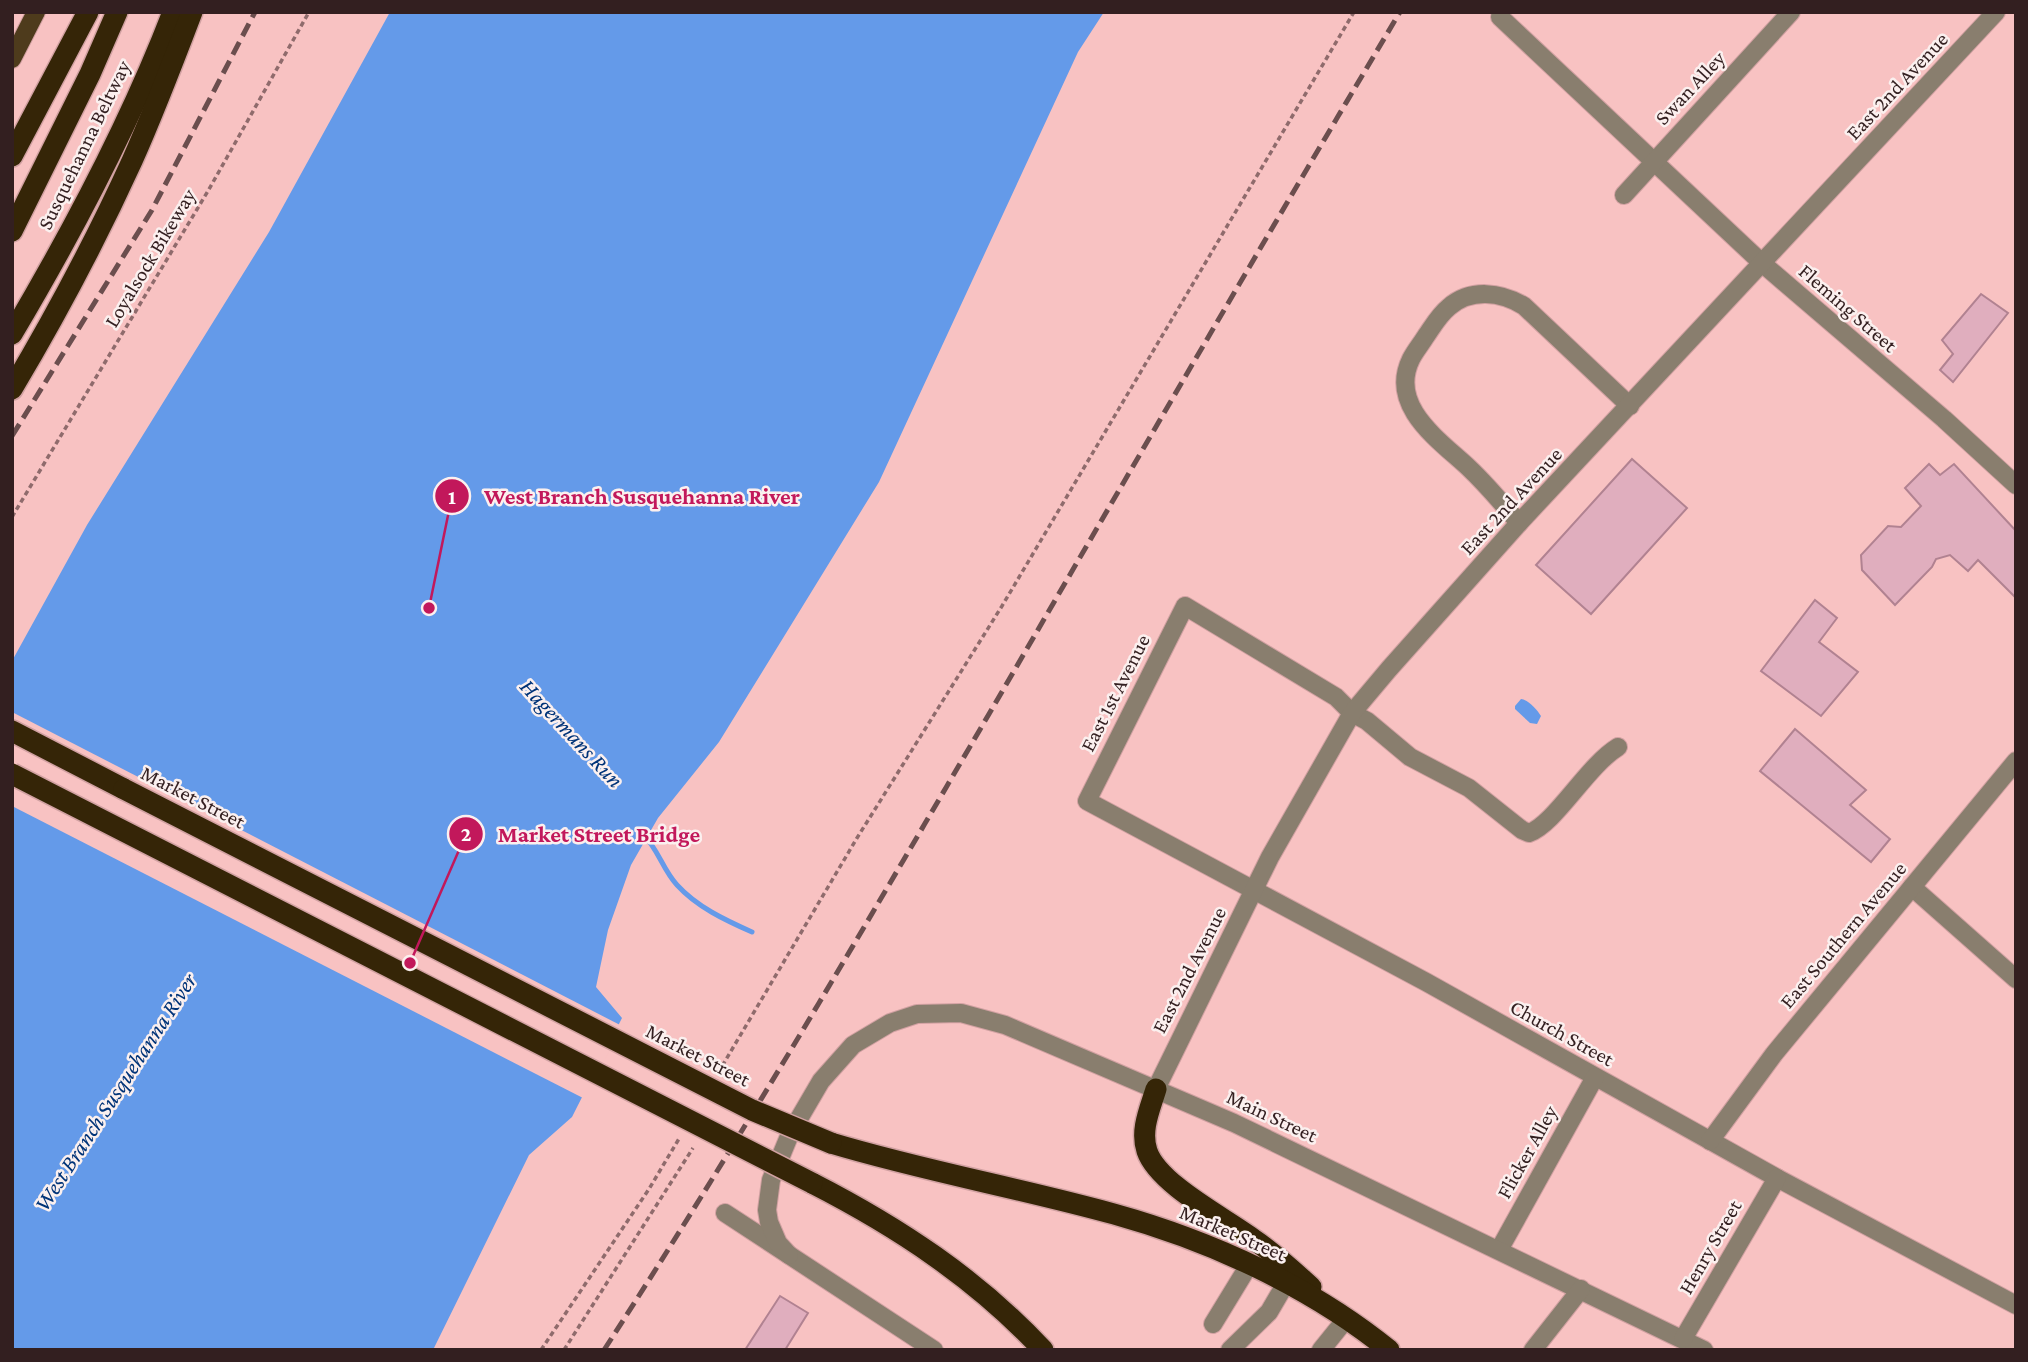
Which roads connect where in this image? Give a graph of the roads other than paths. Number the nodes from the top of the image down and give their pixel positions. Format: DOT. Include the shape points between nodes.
graph roads {
  1 [pos="36,12"];
  2 [pos="88,12"];
  3 [pos="117,12"];
  4 [pos="173,12"];
  5 [pos="192,12"];
  6 [pos="1791,12"];
  7 [pos="1996,12"];
  8 [pos="1500,17"];
  9 [pos="12,59"];
  10 [pos="12,156"];
  11 [pos="1654,161"];
  12 [pos="1624,195"];
  13 [pos="12,231"];
  14 [pos="1763,264"];
  15 [pos="12,334"];
  16 [pos="12,389"];
  17 [pos="1630,406"];
  18 [pos="2016,485"];
  19 [pos="1519,523"];
  20 [pos="1352,713"];
  21 [pos="12,731"];
  22 [pos="1618,747"];
  23 [pos="2016,761"];
  24 [pos="12,774"];
  25 [pos="1087,801"];
  26 [pos="1912,887"];
  27 [pos="1254,891"];
  28 [pos="2016,979"];
  29 [pos="1595,1077"];
  30 [pos="1156,1089"];
  31 [pos="1710,1141"];
  32 [pos="1777,1178"];
  33 [pos="725,1213"];
  34 [pos="1499,1250"];
  35 [pos="789,1255"];
  36 [pos="1249,1265"];
  37 [pos="1286,1283"];
  38 [pos="1581,1289"];
  39 [pos="2016,1305"];
  40 [pos="1346,1320"];
  41 [pos="1213,1324"];
  42 [pos="1684,1339"];
  43 [pos="934,1350"];
  44 [pos="1043,1350"];
  45 [pos="1230,1350"];
  46 [pos="1321,1350"];
  47 [pos="1389,1350"];
  48 [pos="1533,1350"];
  49 [pos="1704,1350"];
  1 -- 9 [label="main road"];
  2 -- 10 [label="highway"];
  3 -- 13 [label="highway, Susquehanna Beltway"];
  4 -- 15 [label="highway, Susquehanna Beltway" via="89,195"];
  5 -- 16 [label="highway" via="110,208"];
  6 -- 11 [label="street, Swan Alley"];
  7 -- 14 [label="street, East 2nd Avenue"];
  8 -- 11 [label="street, Fleming Street"];
  11 -- 12 [label="street, Swan Alley"];
  11 -- 14 [label="street, Fleming Street"];
  14 -- 17 [label="street, East 2nd Avenue"];
  14 -- 18 [label="street, Fleming Street"];
  17 -- 19 [label="street, East 2nd Avenue"];
  17 -- 19 [label="street" via="1514,300 1484,294 1448,307 1410,360 1407,393 1411,410"];
  19 -- 20 [label="street, East 2nd Avenue"];
  20 -- 22 [label="street" via="1410,757 1469,788 1529,833 1543,825 1587,773"];
  20 -- 25 [label="street, East 1st Avenue" via="1336,697 1185,606"];
  20 -- 27 [label="street, East 2nd Avenue"];
  21 -- 36 [label="highway, Market Street, bridge" via="752,1110 872,1155 1114,1214"];
  23 -- 26 [label="street, East Southern Avenue"];
  24 -- 44 [label="highway, bridge" via="869,1213 925,1248 989,1298"];
  25 -- 27 [label="street, Church Street"];
  26 -- 28 [label="street"];
  26 -- 31 [label="street, East Southern Avenue" via="1782,1044"];
  27 -- 29 [label="street, Church Street"];
  27 -- 30 [label="street, East 2nd Avenue"];
  29 -- 31 [label="street, Church Street"];
  29 -- 34 [label="street, Flicker Alley"];
  30 -- 34 [label="street, Main Street"];
  30 -- 35 [label="street, Main Street" via="991,1019 947,1012 917,1014 877,1029 842,1055 821,1081 790,1134 771,1180 769,1222"];
  30 -- 40 [label="highway" via="1145,1130 1155,1167 1270,1251"];
  31 -- 32 [label="street, Church Street"];
  32 -- 39 [label="street, Church Street"];
  32 -- 42 [label="street, Henry Street"];
  33 -- 35 [label="street"];
  34 -- 38 [label="street, Main Street"];
  35 -- 43 [label="street"];
  36 -- 37 [label="highway, Market Street"];
  36 -- 41 [label="street"];
  37 -- 40 [label="highway, Market Street"];
  37 -- 45 [label="street" via="1269,1312"];
  38 -- 42 [label="street, Main Street"];
  38 -- 48 [label="street"];
  40 -- 46 [label="street"];
  40 -- 47 [label="highway, Market Street"];
  42 -- 49 [label="street, Main Street"];
}
